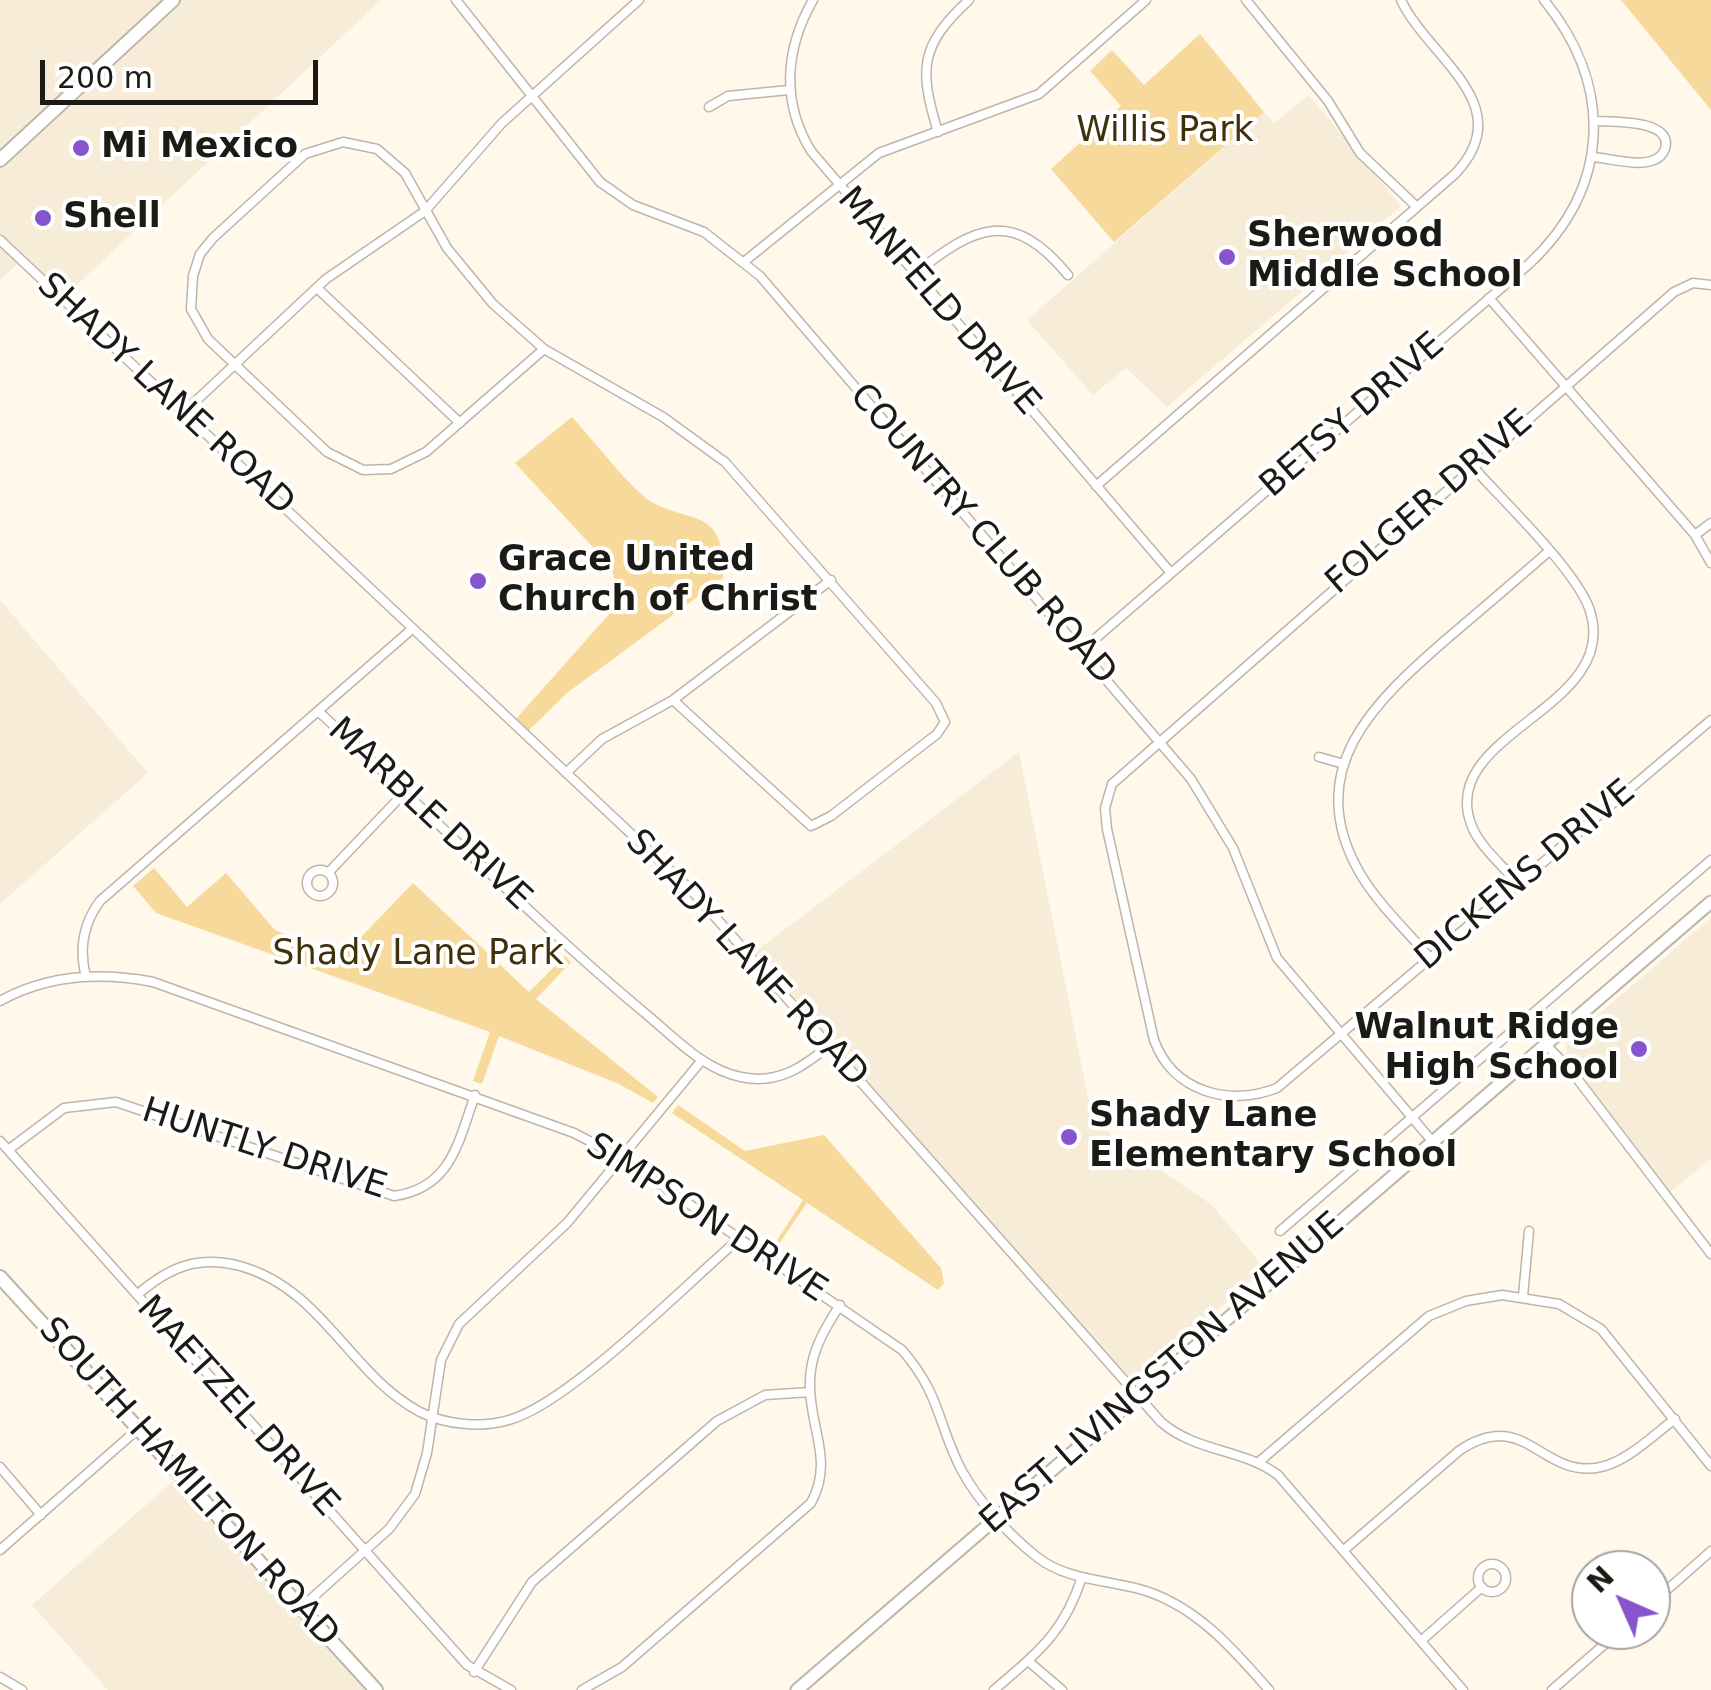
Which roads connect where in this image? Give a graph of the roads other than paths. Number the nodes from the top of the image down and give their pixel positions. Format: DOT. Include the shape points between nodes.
graph roads {
  1 [pos="173,0"];
  2 [pos="639,0"];
  3 [pos="813,0"];
  4 [pos="969,0"];
  5 [pos="1146,0"];
  6 [pos="1246,0"];
  7 [pos="1400,0"];
  8 [pos="1544,0"];
  9 [pos="463,2"];
  10 [pos="789,90"];
  11 [pos="533,98"];
  12 [pos="708,107"];
  13 [pos="1594,121"];
  14 [pos="938,132"];
  15 [pos="1592,157"];
  16 [pos="0,160"];
  17 [pos="838,185"];
  18 [pos="1417,207"];
  19 [pos="425,211"];
  20 [pos="0,240"];
  21 [pos="745,261"];
  22 [pos="915,274"];
  23 [pos="1068,275"];
  24 [pos="1711,285"];
  25 [pos="316,288"];
  26 [pos="1489,298"];
  27 [pos="544,348"];
  28 [pos="234,365"];
  29 [pos="1566,386"];
  30 [pos="183,413"];
  31 [pos="460,423"];
  32 [pos="1473,467"];
  33 [pos="1096,486"];
  34 [pos="1711,523"];
  35 [pos="1694,535"];
  36 [pos="1548,552"];
  37 [pos="1711,563"];
  38 [pos="1171,574"];
  39 [pos="830,580"];
  40 [pos="412,630"];
  41 [pos="1081,651"];
  42 [pos="673,700"];
  43 [pos="320,712"];
  44 [pos="1711,720"];
  45 [pos="1157,741"];
  46 [pos="1319,757"];
  47 [pos="1344,764"];
  48 [pos="566,773"];
  49 [pos="404,794"];
  50 [pos="1711,860"];
  51 [pos="328,874"];
  52 [pos="1518,884"];
  53 [pos="1711,902"];
  54 [pos="1430,958"];
  55 [pos="86,977"];
  56 [pos="0,1001"];
  57 [pos="1341,1034"];
  58 [pos="1546,1044"];
  59 [pos="830,1045"];
  60 [pos="702,1060"];
  61 [pos="475,1095"];
  62 [pos="1413,1118"];
  63 [pos="0,1141"];
  64 [pos="1432,1141"];
  65 [pos="8,1150"];
  66 [pos="622,1158"];
  67 [pos="1280,1231"];
  68 [pos="1529,1231"];
  69 [pos="740,1238"];
  70 [pos="1711,1254"];
  71 [pos="0,1277"];
  72 [pos="137,1295"];
  73 [pos="1523,1296"];
  74 [pos="840,1305"];
  75 [pos="810,1392"];
  76 [pos="1137,1396"];
  77 [pos="432,1417"];
  78 [pos="1674,1420"];
  79 [pos="138,1429"];
  80 [pos="1260,1461"];
  81 [pos="1711,1466"];
  82 [pos="0,1467"];
  83 [pos="41,1515"];
  84 [pos="998,1517"];
  85 [pos="0,1550"];
  86 [pos="1344,1550"];
  87 [pos="365,1551"];
  88 [pos="1711,1551"];
  89 [pos="1082,1577"];
  90 [pos="1671,1586"];
  91 [pos="1482,1587"];
  92 [pos="302,1607"];
  93 [pos="1422,1640"];
  94 [pos="1598,1650"];
  95 [pos="1028,1660"];
  96 [pos="474,1672"];
  97 [pos="0,1677"];
  98 [pos="22,1690"];
  99 [pos="376,1690"];
  100 [pos="511,1690"];
  101 [pos="582,1690"];
  102 [pos="796,1690"];
  103 [pos="994,1690"];
  104 [pos="1062,1690"];
  105 [pos="1269,1690"];
  106 [pos="1462,1690"];
  107 [pos="1552,1690"];
  1 -- 16 [label="main road"];
  2 -- 11 [label="street"];
  3 -- 10 [label="street, MANFELD DRIVE" via="799,24"];
  4 -- 14 [label="street" via="939,30 925,65"];
  5 -- 14 [label="street" via="1039,94"];
  6 -- 18 [label="street" via="1328,101 1360,153"];
  7 -- 18 [label="street" via="1468,90 1478,118 1464,165"];
  8 -- 13 [label="street, BETSY DRIVE" via="1586,68"];
  9 -- 11 [label="street, COUNTRY CLUB ROAD"];
  10 -- 12 [label="street" via="728,96"];
  10 -- 17 [label="street, MANFELD DRIVE" via="804,139"];
  11 -- 19 [label="street" via="491,134"];
  11 -- 21 [label="street, COUNTRY CLUB ROAD" via="611,191 704,232"];
  13 -- 15 [label="street, BETSY DRIVE"];
  13 -- 15 [label="street" via="1654,127 1666,146 1650,161"];
  14 -- 17 [label="street" via="879,153"];
  15 -- 26 [label="street, BETSY DRIVE" via="1578,200 1555,236"];
  17 -- 21 [label="street"];
  17 -- 22 [label="street, MANFELD DRIVE"];
  18 -- 33 [label="street"];
  19 -- 25 [label="street"];
  19 -- 27 [label="street" via="472,282"];
  19 -- 28 [label="street" via="405,173 386,155 354,143 323,146 296,161 200,254 191,308 200,329"];
  20 -- 30 [label="street, SHADY LANE ROAD"];
  21 -- 41 [label="street, COUNTRY CLUB ROAD"];
  22 -- 23 [label="street" via="954,242 988,230 1024,235"];
  22 -- 33 [label="street, MANFELD DRIVE"];
  24 -- 29 [label="street, FOLGER DRIVE" via="1693,283 1674,292"];
  25 -- 28 [label="street"];
  25 -- 31 [label="street"];
  26 -- 29 [label="street"];
  26 -- 38 [label="street, BETSY DRIVE"];
  27 -- 31 [label="street"];
  27 -- 39 [label="street" via="663,416 725,462"];
  28 -- 30 [label="street"];
  28 -- 31 [label="street" via="327,452 363,470 403,465"];
  29 -- 32 [label="street, FOLGER DRIVE"];
  29 -- 35 [label="street"];
  30 -- 40 [label="street, SHADY LANE ROAD"];
  32 -- 36 [label="street"];
  32 -- 45 [label="street, FOLGER DRIVE"];
  33 -- 38 [label="street, MANFELD DRIVE"];
  34 -- 35 [label="street"];
  35 -- 37 [label="street"];
  36 -- 47 [label="street" via="1380,699"];
  36 -- 52 [label="street" via="1590,612 1588,659 1566,689 1480,765 1467,800 1476,834"];
  38 -- 41 [label="street, BETSY DRIVE"];
  39 -- 42 [label="street"];
  39 -- 42 [label="street" via="940,708 944,722 831,816 812,826"];
  40 -- 43 [label="street"];
  40 -- 48 [label="street, SHADY LANE ROAD"];
  41 -- 45 [label="street, COUNTRY CLUB ROAD"];
  42 -- 48 [label="street" via="602,740"];
  43 -- 49 [label="street, MARBLE DRIVE"];
  43 -- 55 [label="street" via="100,901 84,937"];
  44 -- 52 [label="street, DICKENS DRIVE"];
  45 -- 57 [label="street, COUNTRY CLUB ROAD" via="1216,816 1277,958"];
  45 -- 57 [label="street, FOLGER DRIVE" via="1119,774 1105,808 1162,1056 1205,1092 1252,1097 1288,1081"];
  46 -- 47 [label="street"];
  47 -- 54 [label="street" via="1342,818 1352,856 1369,887"];
  48 -- 59 [label="street, SHADY LANE ROAD" via="707,906"];
  49 -- 51 [label="street"];
  49 -- 60 [label="street, MARBLE DRIVE"];
  50 -- 62 [label="street"];
  52 -- 54 [label="street, DICKENS DRIVE"];
  53 -- 58 [label="main road, EAST LIVINGSTON AVENUE"];
  54 -- 57 [label="street, DICKENS DRIVE"];
  55 -- 56 [label="street, SIMPSON DRIVE" via="35,986"];
  55 -- 61 [label="street, SIMPSON DRIVE" via="153,982"];
  57 -- 62 [label="street, COUNTRY CLUB ROAD"];
  58 -- 64 [label="main road, EAST LIVINGSTON AVENUE"];
  58 -- 70 [label="street"];
  59 -- 60 [label="street, MARBLE DRIVE" via="792,1072 762,1080 728,1074"];
  59 -- 76 [label="street, SHADY LANE ROAD"];
  60 -- 66 [label="street"];
  61 -- 65 [label="street, HUNTLY DRIVE" via="448,1168 423,1189 394,1196 116,1102 64,1108"];
  61 -- 66 [label="street, SIMPSON DRIVE"];
  62 -- 64 [label="street, COUNTRY CLUB ROAD"];
  62 -- 67 [label="street"];
  63 -- 65 [label="street, MAETZEL DRIVE"];
  64 -- 76 [label="main road, EAST LIVINGSTON AVENUE"];
  65 -- 72 [label="street, MAETZEL DRIVE"];
  66 -- 69 [label="street, SIMPSON DRIVE"];
  66 -- 77 [label="street" via="567,1224 459,1324 441,1360"];
  68 -- 73 [label="street"];
  69 -- 74 [label="street, SIMPSON DRIVE"];
  69 -- 77 [label="street" via="540,1408 488,1423"];
  71 -- 79 [label="main road, SOUTH HAMILTON ROAD"];
  72 -- 77 [label="street" via="160,1275 194,1262 262,1273 311,1305 392,1392"];
  72 -- 87 [label="street, MAETZEL DRIVE"];
  73 -- 78 [label="street" via="1559,1304 1601,1329"];
  73 -- 80 [label="street" via="1482,1296 1429,1316"];
  74 -- 75 [label="street" via="814,1354"];
  74 -- 84 [label="street, SIMPSON DRIVE" via="917,1367 940,1406 962,1470"];
  75 -- 96 [label="street" via="765,1396 717,1421 532,1582"];
  75 -- 101 [label="street" via="824,1456 810,1503 622,1667"];
  76 -- 80 [label="street, SHADY LANE ROAD" via="1189,1442"];
  76 -- 84 [label="main road, EAST LIVINGSTON AVENUE"];
  77 -- 87 [label="street" via="415,1494"];
  78 -- 81 [label="street"];
  78 -- 86 [label="street" via="1598,1468 1560,1464 1518,1438 1479,1439"];
  79 -- 83 [label="street"];
  79 -- 92 [label="main road, SOUTH HAMILTON ROAD"];
  80 -- 86 [label="street, SHADY LANE ROAD"];
  82 -- 83 [label="street"];
  83 -- 85 [label="street"];
  84 -- 89 [label="street, SIMPSON DRIVE" via="1040,1560"];
  84 -- 102 [label="main road, EAST LIVINGSTON AVENUE"];
  86 -- 93 [label="street, SHADY LANE ROAD"];
  87 -- 92 [label="street"];
  87 -- 96 [label="street, MAETZEL DRIVE"];
  88 -- 90 [label="street"];
  89 -- 95 [label="street" via="1066,1620"];
  89 -- 105 [label="street, SIMPSON DRIVE" via="1149,1592 1194,1615"];
  91 -- 93 [label="street"];
  92 -- 99 [label="main road, SOUTH HAMILTON ROAD"];
  93 -- 106 [label="street, SHADY LANE ROAD"];
  94 -- 107 [label="street"];
  95 -- 103 [label="street"];
  95 -- 104 [label="street"];
  96 -- 100 [label="street"];
  97 -- 98 [label="street"];
}
